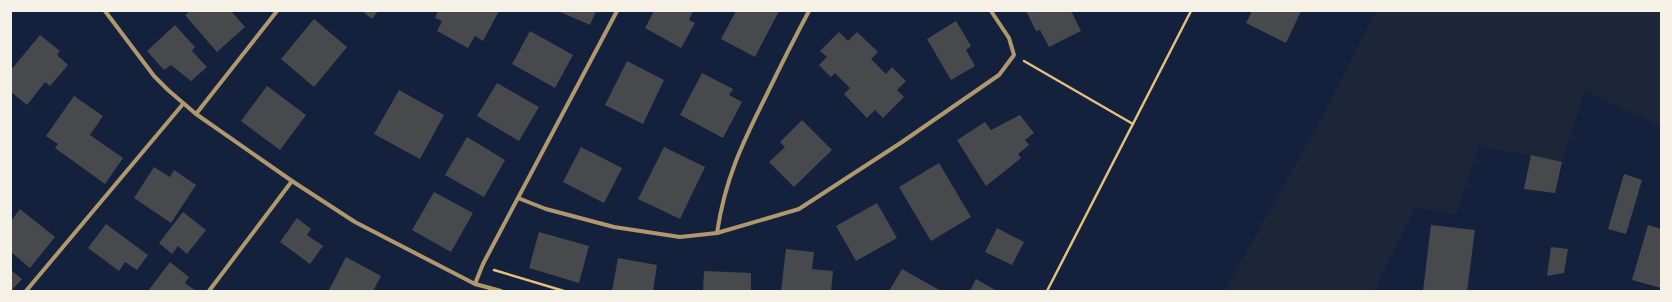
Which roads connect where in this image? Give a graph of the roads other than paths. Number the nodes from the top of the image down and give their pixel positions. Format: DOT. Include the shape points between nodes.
graph roads {
  1 [pos="105,11"];
  2 [pos="277,11"];
  3 [pos="618,11"];
  4 [pos="808,11"];
  5 [pos="991,11"];
  6 [pos="183,104"];
  7 [pos="196,114"];
  8 [pos="292,181"];
  9 [pos="518,198"];
  10 [pos="717,233"];
  11 [pos="475,284"];
  12 [pos="26,291"];
  13 [pos="209,291"];
  14 [pos="501,291"];
  1 -- 6 [label="street" via="154,76"];
  2 -- 7 [label="street"];
  3 -- 9 [label="street"];
  4 -- 10 [label="street" via="739,152 728,180"];
  5 -- 10 [label="street" via="1009,38 1014,55 999,75 799,209"];
  6 -- 7 [label="street"];
  6 -- 12 [label="street"];
  7 -- 8 [label="street"];
  8 -- 11 [label="street" via="355,222"];
  8 -- 13 [label="street"];
  9 -- 10 [label="street" via="546,209 614,227 680,237"];
  9 -- 11 [label="street"];
  11 -- 14 [label="street"];
}
